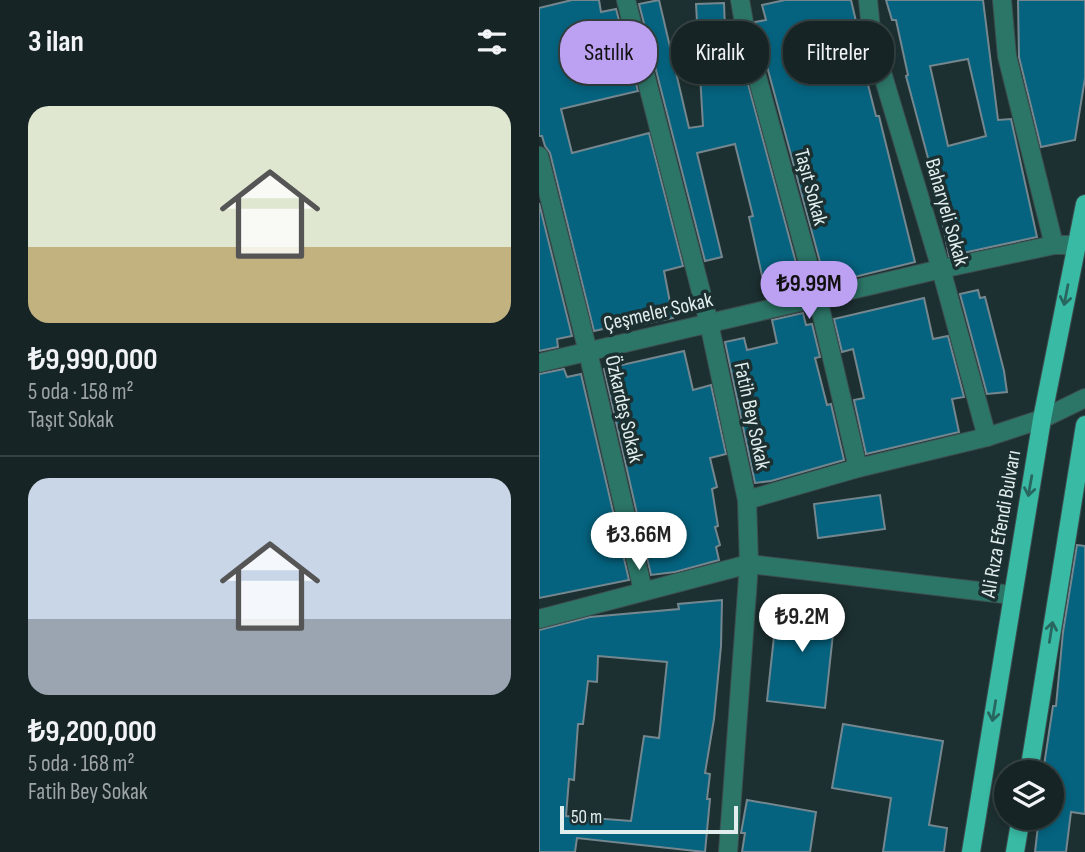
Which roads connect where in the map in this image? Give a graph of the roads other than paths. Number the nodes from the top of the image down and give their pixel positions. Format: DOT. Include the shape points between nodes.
graph roads {
  1 [pos="626,0"];
  2 [pos="740,0"];
  3 [pos="868,0"];
  4 [pos="1002,0"];
  5 [pos="539,156"];
  6 [pos="1085,204"];
  7 [pos="1054,245"];
  8 [pos="1075,246"];
  9 [pos="941,269"];
  10 [pos="818,299"];
  11 [pos="709,323"];
  12 [pos="588,352"];
  13 [pos="539,363"];
  14 [pos="1085,398"];
  15 [pos="1042,419"];
  16 [pos="1085,425"];
  17 [pos="987,437"];
  18 [pos="858,468"];
  19 [pos="747,500"];
  20 [pos="749,564"];
  21 [pos="642,591"];
  22 [pos="1012,595"];
  23 [pos="539,619"];
  24 [pos="1031,760"];
  25 [pos="1019,830"];
  26 [pos="728,852"];
  27 [pos="971,852"];
  28 [pos="1015,852"];
  1 -- 11 [label="street, Fatih Bey Sokak"];
  2 -- 10 [label="street, Taşıt Sokak"];
  3 -- 9 [label="street, Baharyeli Sokak" via="872,39"];
  4 -- 7 [label="street" via="1007,56"];
  5 -- 12 [label="street, Özkardeş Sokak"];
  6 -- 8 [label="main road, Ali Rıza Efendi Bulvarı"];
  7 -- 8 [label="street, Çeşmeler Sokak"];
  7 -- 9 [label="street, Çeşmeler Sokak"];
  8 -- 15 [label="main road, Ali Rıza Efendi Bulvarı, one-way"];
  9 -- 10 [label="street, Çeşmeler Sokak"];
  9 -- 17 [label="street, Baharyeli Sokak"];
  10 -- 11 [label="street, Çeşmeler Sokak"];
  10 -- 18 [label="street, Taşıt Sokak"];
  11 -- 12 [label="street, Çeşmeler Sokak"];
  11 -- 19 [label="street, Fatih Bey Sokak"];
  12 -- 13 [label="street, Çeşmeler Sokak"];
  12 -- 21 [label="street, Özkardeş Sokak"];
  14 -- 15 [label="street"];
  15 -- 17 [label="street"];
  15 -- 22 [label="main road, Ali Rıza Efendi Bulvarı, one-way"];
  24 -- 16 [label="main road, one-way"];
  17 -- 18 [label="street"];
  18 -- 19 [label="street"];
  19 -- 20 [label="street, Fatih Bey Sokak"];
  20 -- 21 [label="street"];
  20 -- 22 [label="street"];
  20 -- 26 [label="street, Fatih Bey Sokak"];
  21 -- 23 [label="street"];
  22 -- 27 [label="main road, Ali Rıza Efendi Bulvarı, one-way"];
  25 -- 28 [label="main road"];
}
